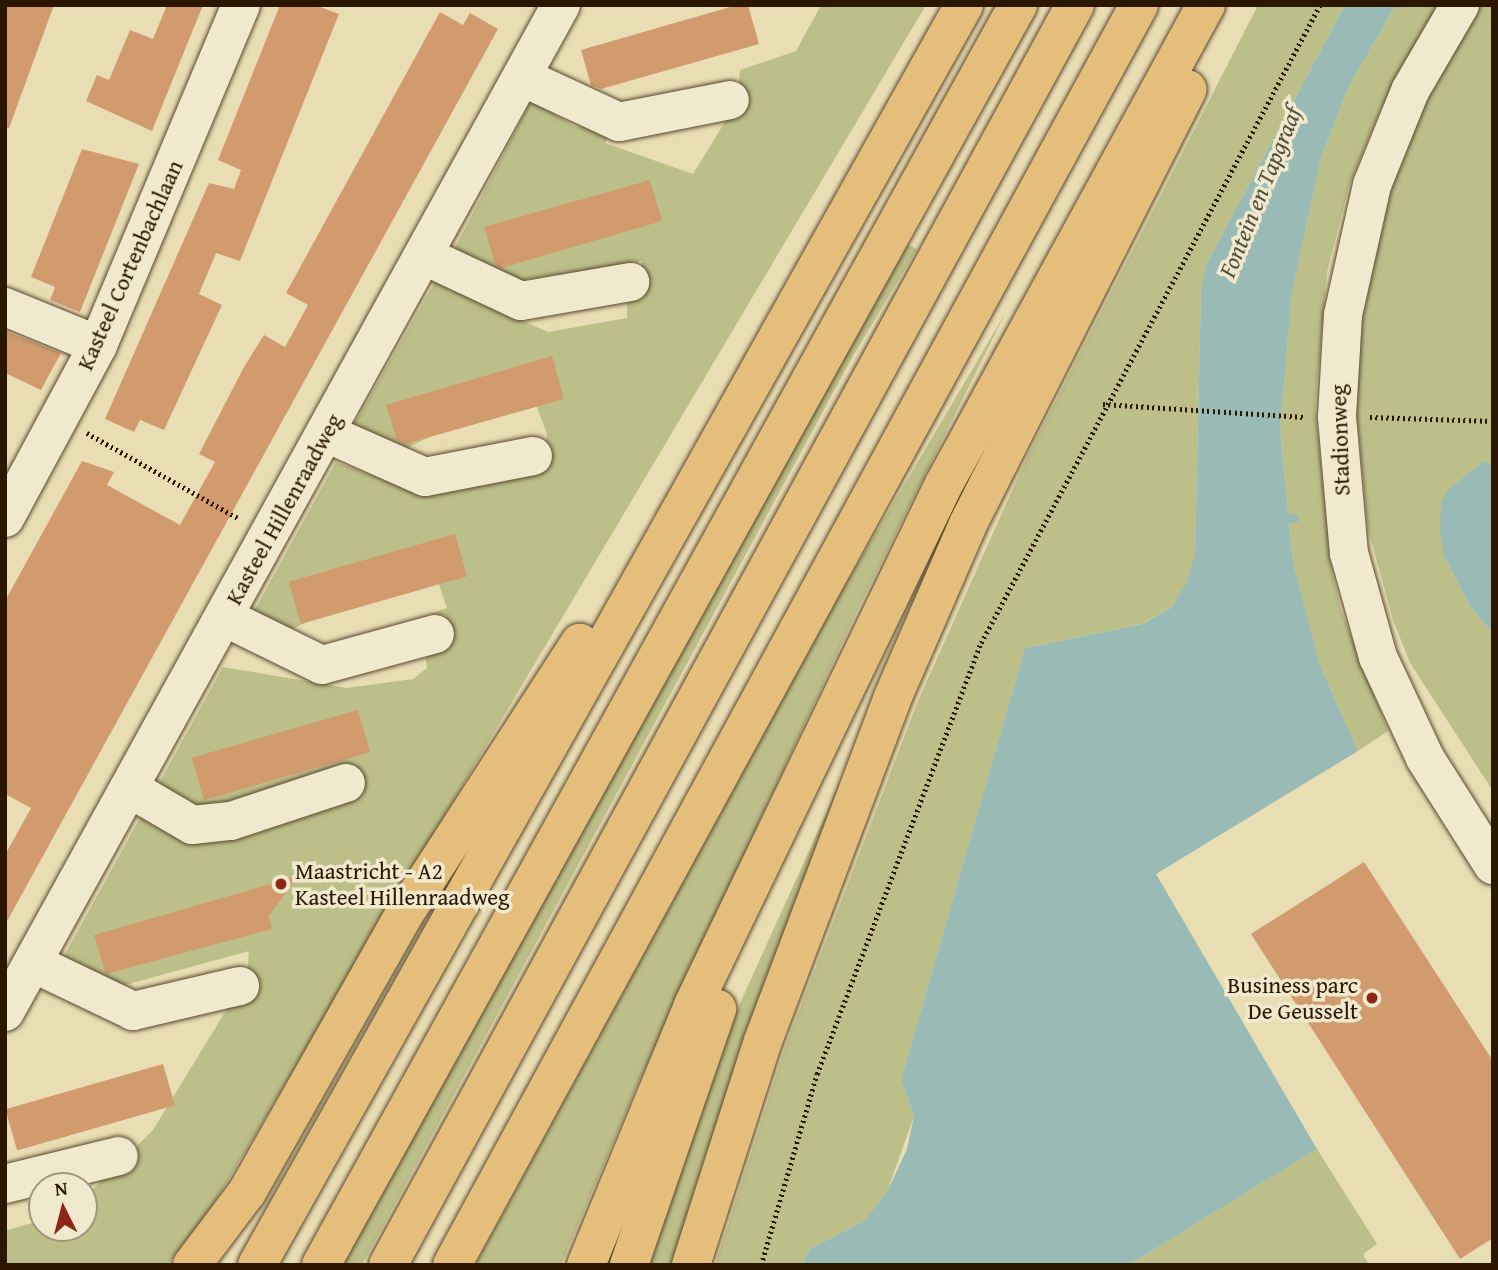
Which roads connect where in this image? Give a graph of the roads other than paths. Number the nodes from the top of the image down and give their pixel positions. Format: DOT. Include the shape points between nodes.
graph roads {
  1 [pos="241,5"];
  2 [pos="561,5"];
  3 [pos="964,5"];
  4 [pos="1018,5"];
  5 [pos="1075,5"];
  6 [pos="1139,5"];
  7 [pos="1206,5"];
  8 [pos="1232,5"];
  9 [pos="1460,5"];
  10 [pos="522,77"];
  11 [pos="730,100"];
  12 [pos="425,256"];
  13 [pos="629,282"];
  14 [pos="5,307"];
  15 [pos="98,345"];
  16 [pos="326,433"];
  17 [pos="533,456"];
  18 [pos="5,518"];
  19 [pos="631,602"];
  20 [pos="224,617"];
  21 [pos="435,635"];
  22 [pos="346,783"];
  23 [pos="129,788"];
  24 [pos="784,819"];
  25 [pos="1493,865"];
  26 [pos="33,963"];
  27 [pos="240,986"];
  28 [pos="5,1012"];
  29 [pos="119,1156"];
  30 [pos="5,1184"];
  31 [pos="192,1265"];
  32 [pos="257,1265"];
  33 [pos="321,1265"];
  34 [pos="388,1265"];
  35 [pos="452,1265"];
  36 [pos="586,1265"];
  37 [pos="629,1265"];
  38 [pos="691,1265"];
  1 -- 15 [label="street, Kasteel Cortenbachlaan"];
  2 -- 10 [label="street, Kasteel Hillenraadweg"];
  3 -- 19 [label="highway"];
  4 -- 33 [label="highway"];
  5 -- 34 [label="highway"];
  6 -- 35 [label="highway"];
  7 -- 24 [label="highway" via="944,484"];
  8 -- 38 [label="highway" via="1083,288 923,626 776,1005"];
  9 -- 25 [label="street, Stadionweg" via="1410,91 1372,185 1343,315 1337,417 1349,553 1378,657 1425,758"];
  10 -- 11 [label="street" via="619,122"];
  10 -- 12 [label="street, Kasteel Hillenraadweg"];
  12 -- 13 [label="street" via="521,301"];
  12 -- 16 [label="street, Kasteel Hillenraadweg"];
  14 -- 15 [label="street"];
  15 -- 18 [label="street, Kasteel Cortenbachlaan"];
  16 -- 17 [label="street" via="425,477"];
  16 -- 20 [label="street, Kasteel Hillenraadweg"];
  19 -- 31 [label="highway" via="577,646 527,721 405,913 247,1192"];
  19 -- 32 [label="highway"];
  20 -- 21 [label="street" via="322,665"];
  20 -- 23 [label="street, Kasteel Hillenraadweg"];
  22 -- 23 [label="street" via="243,818 192,825"];
  23 -- 26 [label="street, Kasteel Hillenraadweg"];
  24 -- 36 [label="highway" via="693,1005"];
  24 -- 37 [label="highway"];
  26 -- 27 [label="street" via="133,1011"];
  26 -- 28 [label="street, Kasteel Hillenraadweg"];
  29 -- 30 [label="street"];
}
